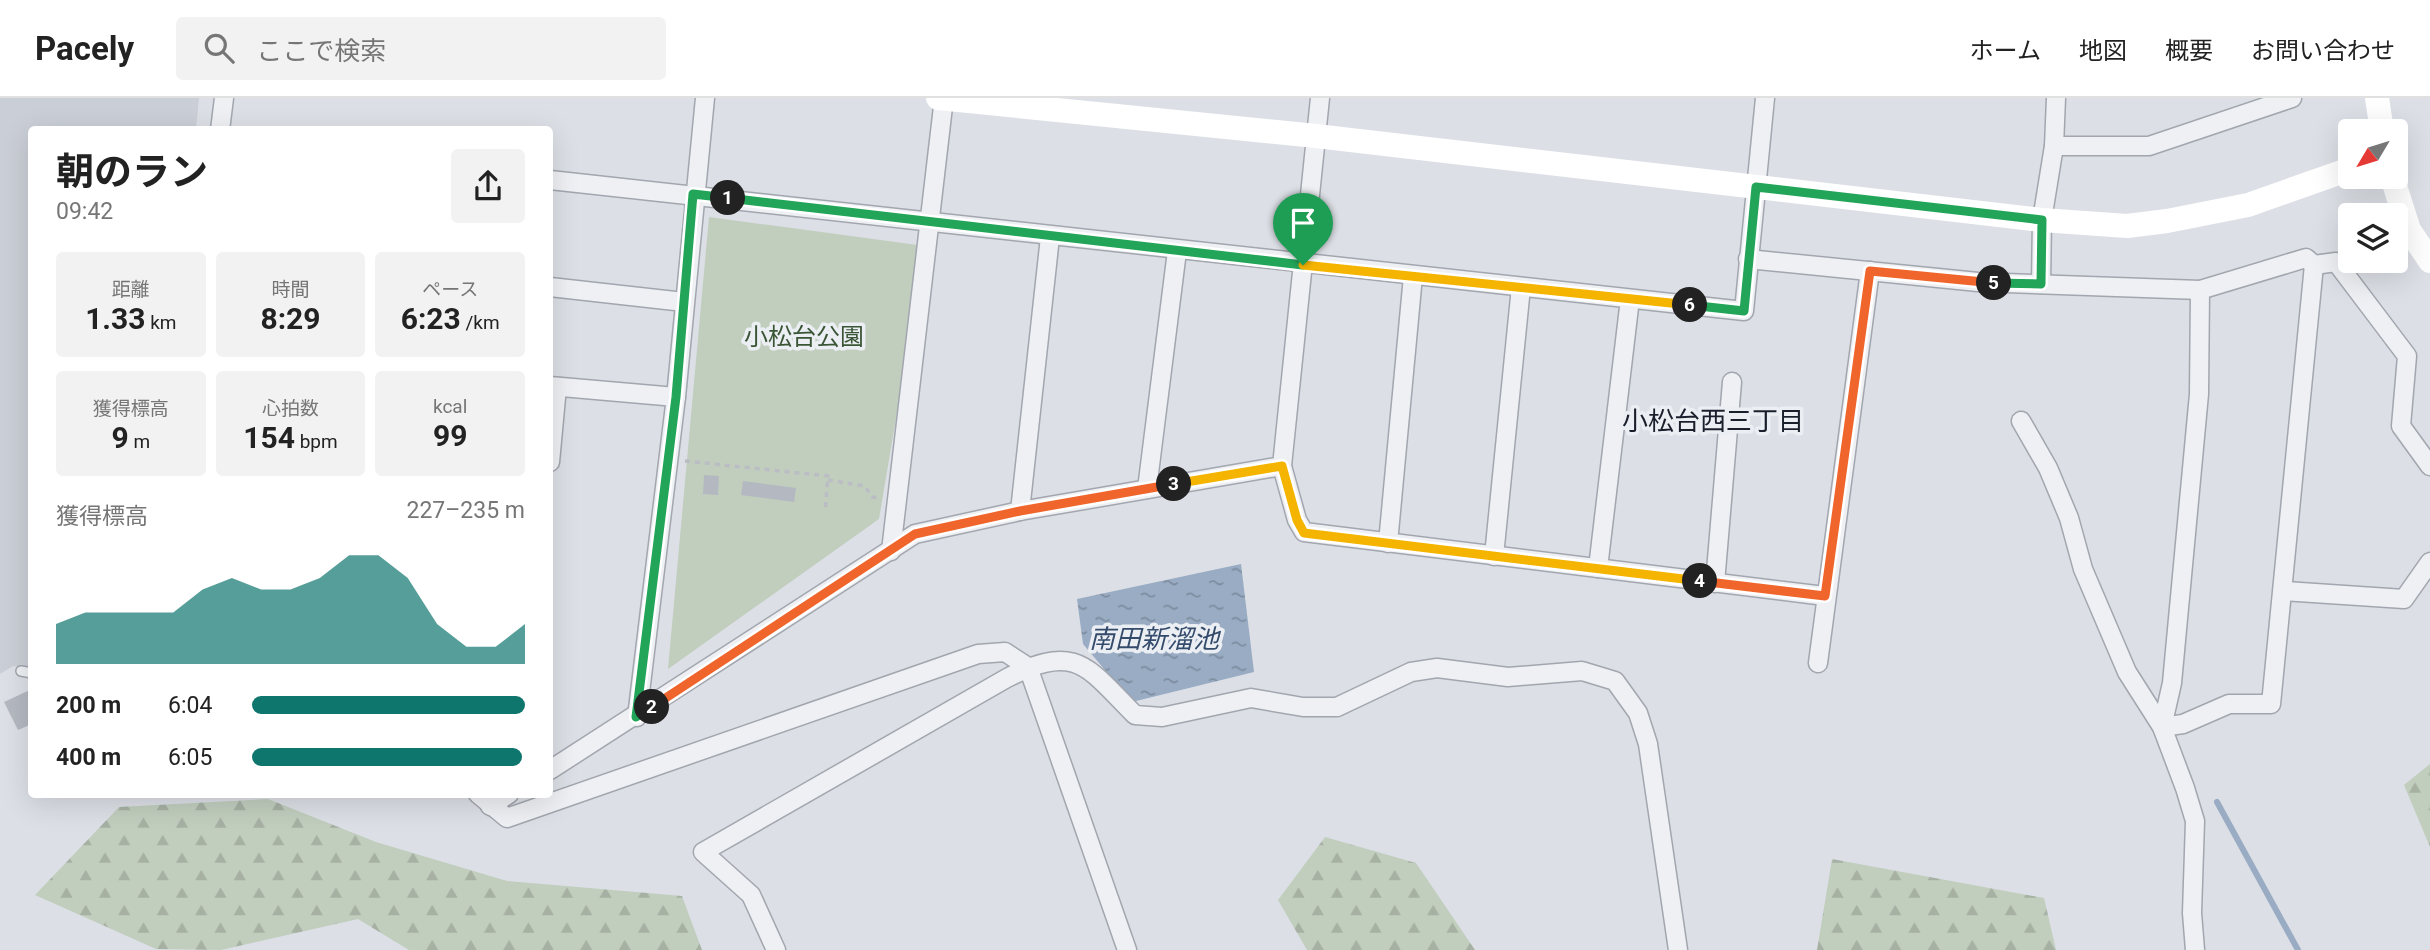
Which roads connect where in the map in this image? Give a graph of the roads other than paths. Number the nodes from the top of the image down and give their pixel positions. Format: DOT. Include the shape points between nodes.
graph roads {
  1 [pos="224,98"];
  2 [pos="705,98"];
  3 [pos="937,98"];
  4 [pos="944,98"];
  5 [pos="1320,98"];
  6 [pos="1765,98"];
  7 [pos="2056,98"];
  8 [pos="2292,98"];
  9 [pos="2377,98"];
  10 [pos="2380,119"];
  11 [pos="220,126"];
  12 [pos="1316,136"];
  13 [pos="2054,146"];
  14 [pos="2338,173"];
  15 [pos="553,180"];
  16 [pos="1756,187"];
  17 [pos="2396,189"];
  18 [pos="693,194"];
  19 [pos="2042,220"];
  20 [pos="929,223"];
  21 [pos="1050,237"];
  22 [pos="1177,251"];
  23 [pos="1748,259"];
  24 [pos="2430,261"];
  25 [pos="1303,265"];
  26 [pos="2314,265"];
  27 [pos="1870,271"];
  28 [pos="1413,276"];
  29 [pos="2041,284"];
  30 [pos="553,288"];
  31 [pos="1521,288"];
  32 [pos="2200,290"];
  33 [pos="1630,299"];
  34 [pos="684,302"];
  35 [pos="1731,382"];
  36 [pos="553,386"];
  37 [pos="676,397"];
  38 [pos="2021,421"];
  39 [pos="1282,466"];
  40 [pos="2430,466"];
  41 [pos="1147,489"];
  42 [pos="1020,511"];
  43 [pos="1388,543"];
  44 [pos="891,551"];
  45 [pos="1494,556"];
  46 [pos="2430,562"];
  47 [pos="1598,568"];
  48 [pos="1716,583"];
  49 [pos="2284,592"];
  50 [pos="1825,596"];
  51 [pos="1818,663"];
  52 [pos="1028,667"];
  53 [pos="636,717"];
  54 [pos="2162,727"];
  55 [pos="553,768"];
  56 [pos="484,800"];
  57 [pos="776,950"];
  58 [pos="1127,950"];
  59 [pos="1678,950"];
  60 [pos="2195,950"];
  1 -- 11 [label="street"];
  2 -- 18 [label="street"];
  3 -- 4 [label="street"];
  4 -- 12 [label="street"];
  4 -- 20 [label="street"];
  5 -- 12 [label="street"];
  6 -- 16 [label="street"];
  7 -- 13 [label="street"];
  8 -- 13 [label="street" via="2149,146"];
  9 -- 10 [label="street"];
  12 -- 16 [label="street"];
  12 -- 25 [label="street"];
  13 -- 19 [label="street"];
  14 -- 19 [label="street" via="2248,205 2167,221 2127,226"];
  15 -- 18 [label="street"];
  16 -- 19 [label="street"];
  16 -- 23 [label="street"];
  17 -- 24 [label="street" via="2409,230"];
  18 -- 20 [label="street"];
  18 -- 34 [label="street"];
  19 -- 29 [label="street"];
  20 -- 21 [label="street"];
  20 -- 44 [label="street"];
  21 -- 22 [label="street"];
  21 -- 42 [label="street"];
  22 -- 25 [label="street"];
  22 -- 41 [label="street"];
  23 -- 27 [label="street"];
  23 -- 33 [label="street" via="1744,311"];
  25 -- 28 [label="street"];
  25 -- 39 [label="street"];
  26 -- 32 [label="street" via="2306,258"];
  26 -- 40 [label="street" via="2336,262 2407,356 2401,426"];
  26 -- 49 [label="street"];
  27 -- 29 [label="street"];
  27 -- 50 [label="street"];
  28 -- 31 [label="street"];
  28 -- 43 [label="street"];
  29 -- 32 [label="street"];
  30 -- 34 [label="street"];
  31 -- 33 [label="street"];
  31 -- 45 [label="street"];
  32 -- 54 [label="street" via="2199,394 2172,683"];
  33 -- 47 [label="street"];
  34 -- 37 [label="street"];
  35 -- 48 [label="street"];
  36 -- 37 [label="street"];
  37 -- 53 [label="street"];
  38 -- 54 [label="street" via="2048,468 2083,569 2127,673"];
  39 -- 41 [label="street"];
  39 -- 43 [label="street" via="1304,533"];
  41 -- 42 [label="street"];
  42 -- 44 [label="street" via="915,534"];
  43 -- 45 [label="street"];
  44 -- 53 [label="street"];
  45 -- 47 [label="street"];
  46 -- 49 [label="street" via="2404,599"];
  47 -- 48 [label="street"];
  48 -- 50 [label="street"];
  49 -- 54 [label="street" via="2271,704 2229,704 2183,724"];
  50 -- 51 [label="street"];
  52 -- 56 [label="street" via="1005,652 978,654 507,818"];
  52 -- 57 [label="street" via="703,852 751,895"];
  52 -- 58 [label="street"];
  52 -- 59 [label="street" via="1062,658 1086,665 1135,715 1162,717 1251,698 1303,707 1337,707 1411,672 1437,668 1508,677 1582,671 1615,681 1638,713 1648,744"];
  53 -- 55 [label="street"];
  54 -- 60 [label="street" via="2195,821"];
}
